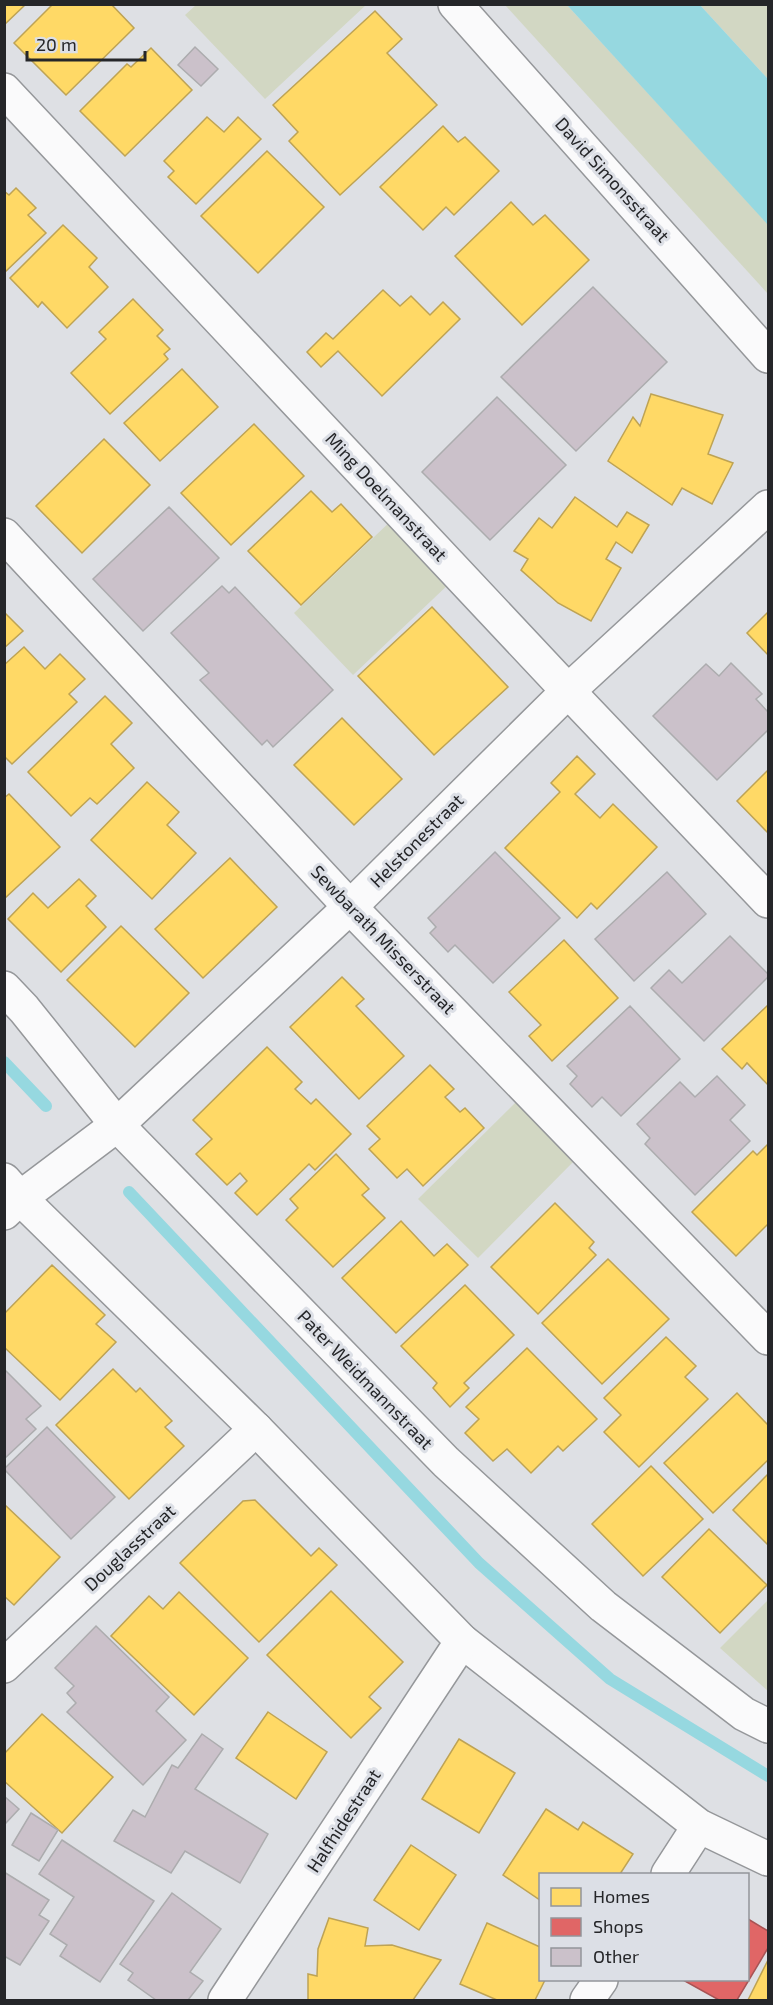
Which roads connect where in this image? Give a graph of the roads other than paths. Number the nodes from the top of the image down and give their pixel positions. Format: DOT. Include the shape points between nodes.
graph roads {
  1 [pos="455,4"];
  2 [pos="4,90"];
  3 [pos="768,356"];
  4 [pos="768,507"];
  5 [pos="4,535"];
  6 [pos="568,691"];
  7 [pos="768,902"];
  8 [pos="350,907"];
  9 [pos="4,988"];
  10 [pos="117,1125"];
  11 [pos="10,1197"];
  12 [pos="768,1338"];
  13 [pos="256,1429"];
  14 [pos="462,1641"];
  15 [pos="4,1666"];
  16 [pos="768,1726"];
  17 [pos="699,1826"];
  18 [pos="768,1859"];
  19 [pos="669,1873"];
  20 [pos="600,1981"];
  21 [pos="225,2001"];
  22 [pos="587,2001"];
  1 -- 3 [label="street, David Simonsstraat"];
  2 -- 6 [label="street, Ming Doelmanstraat"];
  4 -- 6 [label="street, Helstonestraat"];
  5 -- 8 [label="street, Sewbarath Misserstraat"];
  6 -- 7 [label="street, Ming Doelmanstraat"];
  6 -- 8 [label="street, Helstonestraat"];
  8 -- 10 [label="street, Helstonestraat"];
  8 -- 12 [label="street, Sewbarath Misserstraat"];
  9 -- 10 [label="street, Pater Weidmannstraat"];
  10 -- 11 [label="street, Helstonestraat"];
  10 -- 16 [label="street, Pater Weidmannstraat" via="454,1470 603,1606 744,1714"];
  11 -- 13 [label="street"];
  13 -- 14 [label="street"];
  13 -- 15 [label="street, Douglasstraat"];
  14 -- 17 [label="street"];
  14 -- 21 [label="street, Halfhidestraat"];
  17 -- 18 [label="street"];
  17 -- 19 [label="street"];
  20 -- 22 [label="street"];
}
